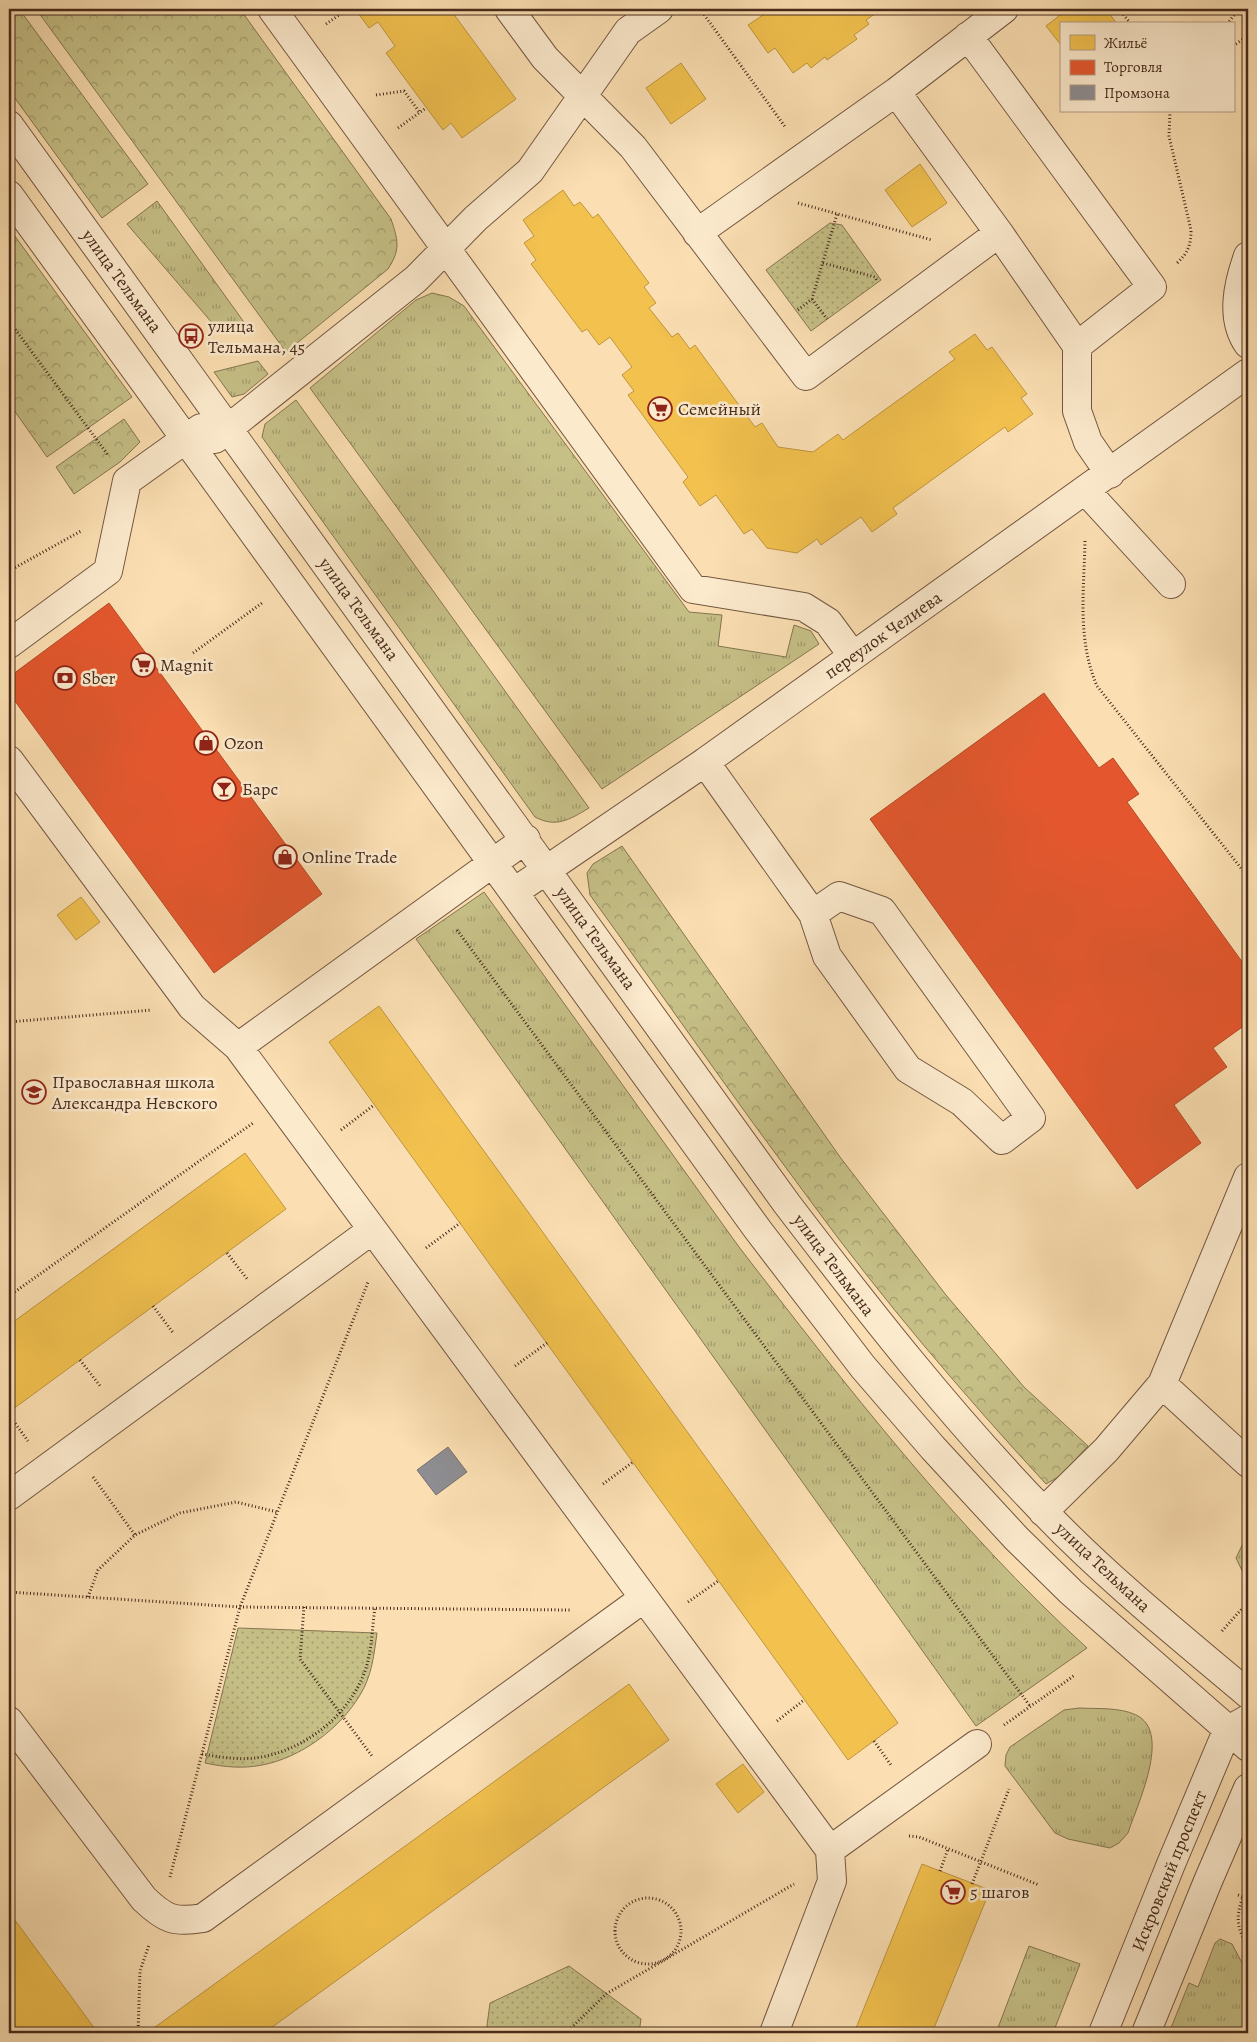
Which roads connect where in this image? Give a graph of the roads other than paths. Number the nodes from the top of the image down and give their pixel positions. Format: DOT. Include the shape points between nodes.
graph roads {
  1 [pos="272,9"];
  2 [pos="509,9"];
  3 [pos="659,9"];
  4 [pos="1004,9"];
  5 [pos="968,36"];
  6 [pos="896,92"];
  7 [pos="583,96"];
  8 [pos="9,125"];
  9 [pos="9,195"];
  10 [pos="697,233"];
  11 [pos="999,233"];
  12 [pos="446,249"];
  13 [pos="1248,256"];
  14 [pos="1248,344"];
  15 [pos="1077,346"];
  16 [pos="1248,373"];
  17 [pos="224,422"];
  18 [pos="192,445"];
  19 [pos="1110,474"];
  20 [pos="1086,491"];
  21 [pos="1171,584"];
  22 [pos="9,644"];
  23 [pos="853,656"];
  24 [pos="9,760"];
  25 [pos="705,762"];
  26 [pos="526,839"];
  27 [pos="493,863"];
  28 [pos="547,869"];
  29 [pos="514,892"];
  30 [pos="813,914"];
  31 [pos="238,1047"];
  32 [pos="1248,1177"];
  33 [pos="378,1238"];
  34 [pos="1162,1384"];
  35 [pos="1248,1463"];
  36 [pos="9,1496"];
  37 [pos="1043,1512"];
  38 [pos="635,1604"];
  39 [pos="1248,1694"];
  40 [pos="9,1721"];
  41 [pos="1241,1732"];
  42 [pos="977,1744"];
  43 [pos="1248,1788"];
  44 [pos="830,1850"];
  45 [pos="774,2033"];
  46 [pos="1103,2033"];
  47 [pos="1146,2033"];
  1 -- 12 [label="street"];
  2 -- 7 [label="street" via="545,58"];
  3 -- 7 [label="street" via="628,31"];
  4 -- 5 [label="street"];
  5 -- 6 [label="street"];
  5 -- 15 [label="street" via="1152,287"];
  6 -- 10 [label="street"];
  6 -- 11 [label="street"];
  7 -- 10 [label="street" via="633,147"];
  7 -- 12 [label="street" via="530,171"];
  8 -- 17 [label="street, улица Тельмана"];
  9 -- 18 [label="street"];
  10 -- 11 [label="street" via="806,376"];
  11 -- 15 [label="street"];
  12 -- 17 [label="street" via="416,280"];
  12 -- 23 [label="street" via="693,590 804,607 828,622"];
  13 -- 14 [label="street" via="1236,304 1243,337"];
  15 -- 19 [label="street" via="1076,411 1088,442"];
  16 -- 19 [label="street, переулок Челиева"];
  17 -- 18 [label="street"];
  17 -- 26 [label="street, улица Тельмана"];
  18 -- 22 [label="street" via="127,481 108,571"];
  18 -- 27 [label="street"];
  19 -- 20 [label="street, переулок Челиева"];
  20 -- 21 [label="street"];
  20 -- 23 [label="street, переулок Челиева"];
  23 -- 25 [label="street, переулок Челиева"];
  24 -- 31 [label="street" via="192,1007"];
  25 -- 28 [label="street, переулок Челиева"];
  25 -- 30 [label="street"];
  26 -- 27 [label="street"];
  26 -- 28 [label="street, улица Тельмана"];
  27 -- 29 [label="street"];
  27 -- 31 [label="street"];
  28 -- 29 [label="street, переулок Челиева"];
  28 -- 37 [label="street, улица Тельмана" via="787,1204 850,1286 961,1422"];
  29 -- 41 [label="street" via="758,1230 863,1367 933,1448 1071,1592"];
  30 -- 30 [label="street" via="838,896 882,911 1031,1118 1002,1140 962,1102 908,1070 827,956"];
  31 -- 33 [label="street"];
  32 -- 34 [label="street"];
  33 -- 36 [label="street"];
  33 -- 38 [label="street"];
  34 -- 35 [label="street"];
  34 -- 37 [label="street" via="1106,1450"];
  37 -- 39 [label="street, улица Тельмана" via="1122,1586"];
  38 -- 40 [label="street" via="203,1918 182,1921 159,1914 144,1900"];
  38 -- 44 [label="street"];
  41 -- 46 [label="street, Искровский проспект" via="1170,1864"];
  42 -- 44 [label="street"];
  43 -- 47 [label="street"];
  44 -- 45 [label="street" via="832,1881"];
}
